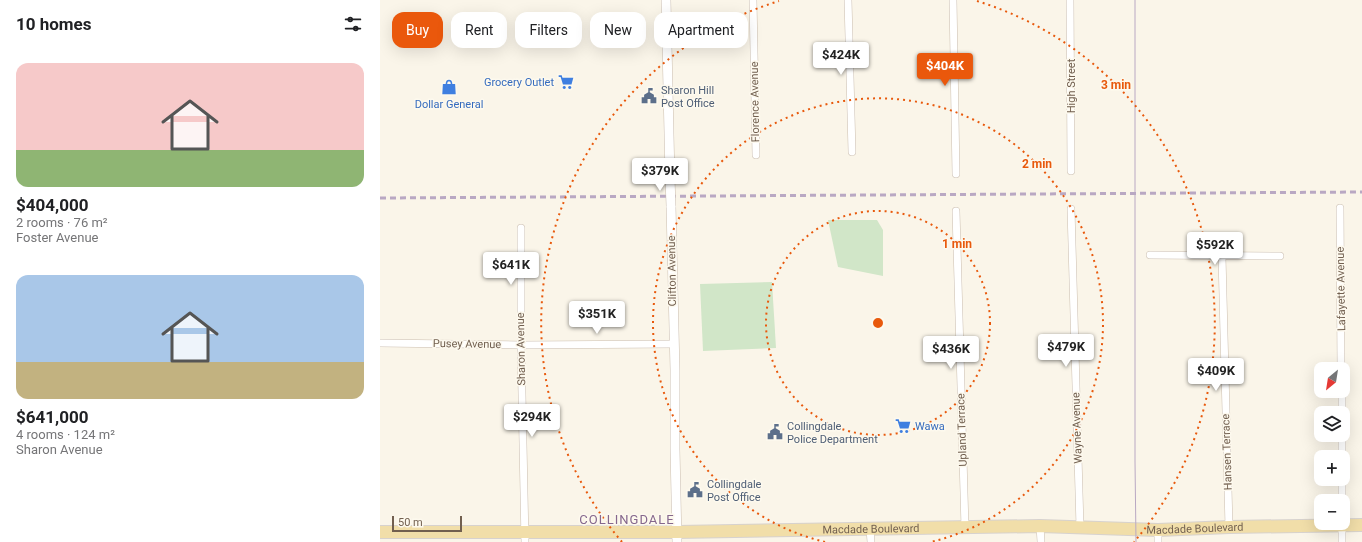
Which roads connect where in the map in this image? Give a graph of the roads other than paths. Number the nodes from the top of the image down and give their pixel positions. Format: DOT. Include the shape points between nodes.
graph roads {
  1 [pos="666,0"];
  2 [pos="753,0"];
  3 [pos="848,0"];
  4 [pos="953,0"];
  5 [pos="1070,0"];
  6 [pos="852,152"];
  7 [pos="756,155"];
  8 [pos="1071,171"];
  9 [pos="956,174"];
  10 [pos="1340,208"];
  11 [pos="1071,209"];
  12 [pos="956,211"];
  13 [pos="522,228"];
  14 [pos="1150,255"];
  15 [pos="1280,256"];
  16 [pos="1222,257"];
  17 [pos="380,343"];
  18 [pos="674,344"];
  19 [pos="521,345"];
  20 [pos="1341,362"];
  21 [pos="1350,524"];
  22 [pos="1314,525"];
  23 [pos="1362,525"];
  24 [pos="1040,526"];
  25 [pos="1080,527"];
  26 [pos="1229,527"];
  27 [pos="965,528"];
  28 [pos="870,529"];
  29 [pos="1158,530"];
  30 [pos="1342,530"];
  31 [pos="380,532"];
  32 [pos="525,537"];
  33 [pos="677,537"];
  34 [pos="871,542"];
  35 [pos="1041,542"];
  36 [pos="1158,542"];
  37 [pos="1342,542"];
  1 -- 18 [label="street, Clifton Avenue, bridge"];
  2 -- 7 [label="street, Florence Avenue"];
  3 -- 6 [label="street"];
  4 -- 9 [label="street"];
  5 -- 8 [label="street, High Street"];
  10 -- 20 [label="street, Lafayette Avenue"];
  11 -- 25 [label="street, Wayne Avenue"];
  12 -- 27 [label="street, Upland Terrace"];
  13 -- 19 [label="street, Sharon Avenue"];
  14 -- 16 [label="street"];
  15 -- 16 [label="street"];
  16 -- 26 [label="street, Hansen Terrace"];
  17 -- 19 [label="street, Pusey Avenue"];
  18 -- 19 [label="street, Pusey Avenue"];
  18 -- 33 [label="street, Clifton Avenue"];
  19 -- 32 [label="street, Sharon Avenue"];
  21 -- 23 [label="main road, Macdade Boulevard"];
  22 -- 26 [label="main road, Macdade Boulevard"];
  24 -- 25 [label="main road, Macdade Boulevard"];
  24 -- 27 [label="main road, Macdade Boulevard"];
  24 -- 35 [label="street"];
  25 -- 29 [label="main road, Macdade Boulevard"];
  26 -- 29 [label="main road, Macdade Boulevard"];
  27 -- 28 [label="main road, Macdade Boulevard"];
  28 -- 33 [label="main road, Macdade Boulevard"];
  28 -- 34 [label="street"];
  29 -- 36 [label="street"];
  30 -- 37 [label="street"];
  31 -- 32 [label="main road, Macdade Boulevard"];
  32 -- 33 [label="main road, Macdade Boulevard"];
}
